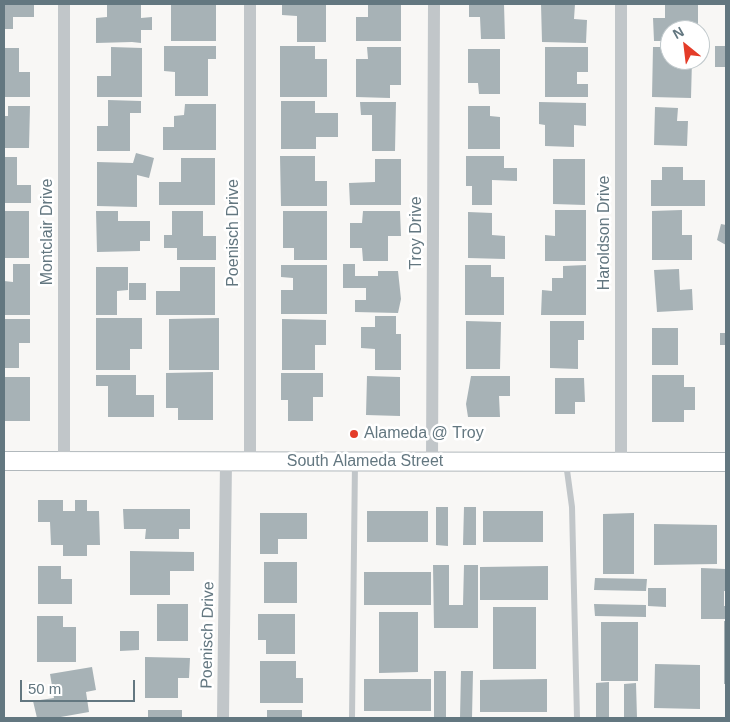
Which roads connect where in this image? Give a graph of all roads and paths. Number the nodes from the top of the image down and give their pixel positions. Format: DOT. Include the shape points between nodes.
graph roads {
  1 [pos="64,4"];
  2 [pos="250,4"];
  3 [pos="434,4"];
  4 [pos="621,4"];
  5 [pos="4,461"];
  6 [pos="64,461"];
  7 [pos="226,461"];
  8 [pos="250,462"];
  9 [pos="355,462"];
  10 [pos="432,462"];
  11 [pos="566,462"];
  12 [pos="621,462"];
  13 [pos="726,462"];
  14 [pos="223,718"];
  15 [pos="352,718"];
  16 [pos="577,718"];
  1 -- 6 [label="street, Montclair Drive"];
  2 -- 8 [label="street, Poenisch Drive"];
  3 -- 10 [label="street, Troy Drive"];
  4 -- 12 [label="street, Haroldson Drive"];
  5 -- 6 [label="main road, South Alameda Street"];
  6 -- 7 [label="main road, South Alameda Street"];
  7 -- 8 [label="main road, South Alameda Street"];
  7 -- 14 [label="street, Poenisch Drive"];
  8 -- 9 [label="main road, South Alameda Street"];
  9 -- 10 [label="main road, South Alameda Street"];
  9 -- 15 [label="lane"];
  10 -- 11 [label="main road, South Alameda Street"];
  11 -- 12 [label="main road, South Alameda Street"];
  11 -- 16 [label="lane" via="572,507"];
  12 -- 13 [label="main road, South Alameda Street"];
}
